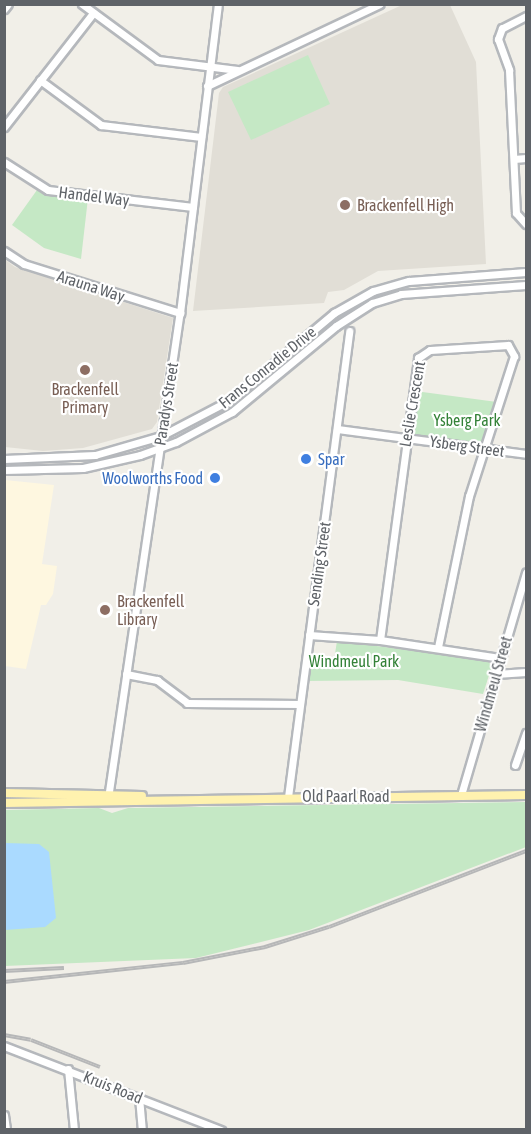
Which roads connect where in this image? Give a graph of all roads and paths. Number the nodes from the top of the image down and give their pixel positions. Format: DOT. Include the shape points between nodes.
graph roads {
  1 [pos="8,4"];
  2 [pos="82,4"];
  3 [pos="218,4"];
  4 [pos="380,4"];
  5 [pos="4,9"];
  6 [pos="93,12"];
  7 [pos="526,16"];
  8 [pos="210,66"];
  9 [pos="237,70"];
  10 [pos="40,80"];
  11 [pos="207,87"];
  12 [pos="4,127"];
  13 [pos="201,137"];
  14 [pos="526,158"];
  15 [pos="514,159"];
  16 [pos="4,162"];
  17 [pos="193,207"];
  18 [pos="526,224"];
  19 [pos="4,252"];
  20 [pos="526,272"];
  21 [pos="526,285"];
  22 [pos="180,313"];
  23 [pos="349,331"];
  24 [pos="337,429"];
  25 [pos="161,436"];
  26 [pos="405,438"];
  27 [pos="159,448"];
  28 [pos="485,448"];
  29 [pos="526,454"];
  30 [pos="4,459"];
  31 [pos="4,470"];
  32 [pos="526,573"];
  33 [pos="309,635"];
  34 [pos="380,640"];
  35 [pos="438,647"];
  36 [pos="500,658"];
  37 [pos="526,672"];
  38 [pos="126,674"];
  39 [pos="496,674"];
  40 [pos="300,704"];
  41 [pos="526,733"];
  42 [pos="515,765"];
  43 [pos="4,793"];
  44 [pos="461,795"];
  45 [pos="526,795"];
  46 [pos="288,797"];
  47 [pos="108,799"];
  48 [pos="4,803"];
  49 [pos="4,1046"];
  50 [pos="68,1069"];
  51 [pos="138,1097"];
  52 [pos="4,1115"];
  53 [pos="210,1127"];
  54 [pos="6,1130"];
  55 [pos="74,1130"];
  56 [pos="142,1130"];
  57 [pos="220,1130"];
  1 -- 5 [label="street"];
  2 -- 6 [label="street"];
  3 -- 8 [label="street, Paradys Street"];
  4 -- 9 [label="street"];
  6 -- 8 [label="street" via="158,60"];
  6 -- 10 [label="street"];
  7 -- 15 [label="street" via="507,24 498,34 509,70"];
  8 -- 9 [label="street"];
  8 -- 11 [label="street, Paradys Street"];
  9 -- 11 [label="street"];
  10 -- 12 [label="street"];
  10 -- 13 [label="street" via="101,125"];
  11 -- 13 [label="street, Paradys Street"];
  13 -- 17 [label="street, Paradys Street"];
  14 -- 15 [label="street"];
  15 -- 18 [label="street" via="516,213"];
  16 -- 17 [label="street, Handel Way" via="48,190"];
  17 -- 22 [label="street, Paradys Street"];
  19 -- 22 [label="street, Arauna Way" via="24,264"];
  20 -- 25 [label="street, Frans Conradie Drive" via="409,281 358,297 230,400"];
  21 -- 27 [label="street, Frans Conradie Drive" via="401,294 372,303 336,326 232,412"];
  22 -- 25 [label="street, Paradys Street"];
  23 -- 24 [label="street, Sending Street"];
  24 -- 26 [label="street, Ysberg Street"];
  24 -- 33 [label="street, Sending Street"];
  25 -- 27 [label="street, Paradys Street"];
  25 -- 30 [label="street, Frans Conradie Drive" via="95,455"];
  26 -- 28 [label="street, Ysberg Street"];
  26 -- 28 [label="street, Leslie Crescent" via="420,355 430,350 508,345 514,356"];
  26 -- 34 [label="street, Leslie Crescent"];
  27 -- 31 [label="street, Frans Conradie Drive" via="83,468"];
  27 -- 38 [label="street, Paradys Street"];
  28 -- 29 [label="street, Ysberg Street"];
  28 -- 35 [label="street, Leslie Crescent" via="467,506"];
  32 -- 36 [label="street, Windmeul Street"];
  33 -- 34 [label="street"];
  33 -- 40 [label="street, Sending Street"];
  34 -- 35 [label="street"];
  35 -- 36 [label="street"];
  36 -- 39 [label="street, Windmeul Street"];
  37 -- 39 [label="street"];
  38 -- 40 [label="street" via="158,680 187,703"];
  38 -- 47 [label="street, Paradys Street"];
  39 -- 44 [label="street, Windmeul Street"];
  40 -- 46 [label="street, Sending Street"];
  41 -- 42 [label="street"];
  43 -- 47 [label="main road, Old Paarl Road"];
  44 -- 45 [label="main road, Old Paarl Road"];
  44 -- 46 [label="main road, Old Paarl Road"];
  46 -- 47 [label="main road, Old Paarl Road"];
  47 -- 48 [label="main road, Old Paarl Road"];
  49 -- 50 [label="street, Kruis Road"];
  50 -- 51 [label="street, Kruis Road"];
  50 -- 55 [label="street"];
  51 -- 53 [label="street, Kruis Road"];
  51 -- 56 [label="street"];
  52 -- 54 [label="street"];
  53 -- 57 [label="street, Kruis Road"];
}
